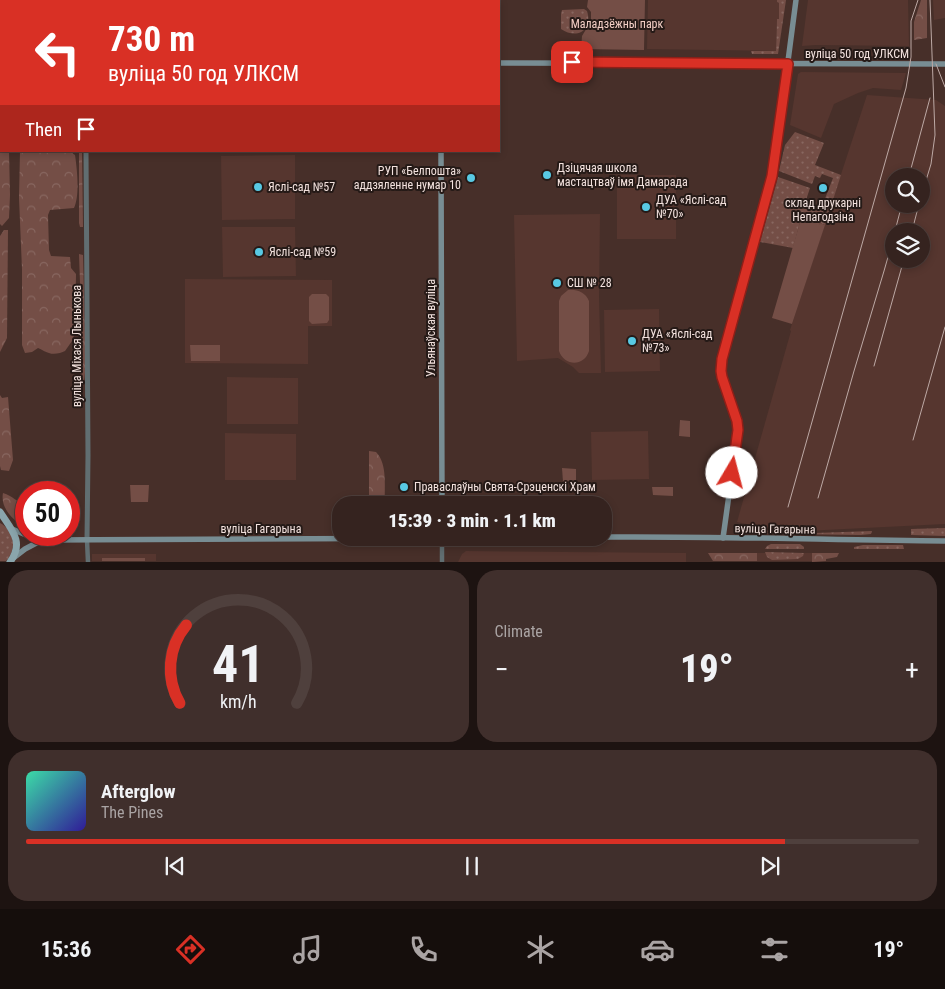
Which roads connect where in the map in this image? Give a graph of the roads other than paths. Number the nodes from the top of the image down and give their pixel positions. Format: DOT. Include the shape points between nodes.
graph roads {
  1 [pos="796,0"];
  2 [pos="500,63"];
  3 [pos="788,64"];
  4 [pos="945,64"];
  5 [pos="86,152"];
  6 [pos="441,152"];
  7 [pos="442,496"];
  8 [pos="0,512"];
  9 [pos="0,520"];
  10 [pos="10,527"];
  11 [pos="15,530"];
  12 [pos="612,537"];
  13 [pos="723,538"];
  14 [pos="332,539"];
  15 [pos="80,540"];
  16 [pos="87,540"];
  17 [pos="945,541"];
  18 [pos="31,546"];
  19 [pos="442,546"];
  20 [pos="11,560"];
  21 [pos="88,562"];
  22 [pos="442,562"];
  1 -- 3 [label="main road"];
  2 -- 3 [label="main road, вуліца 50 год УЛКСМ"];
  3 -- 4 [label="main road, вуліца 50 год УЛКСМ"];
  3 -- 13 [label="main road" via="772,176 722,359 722,377 738,430"];
  5 -- 16 [label="street, вуліца Міхася Лынькова"];
  6 -- 7 [label="main road, Ульянаўская вуліца"];
  8 -- 10 [label="main road"];
  9 -- 10 [label="main road"];
  10 -- 11 [label="main road, вуліца Гагарына"];
  10 -- 20 [label="main road" via="17,544"];
  12 -- 13 [label="main road, вуліца Гагарына"];
  13 -- 17 [label="main road, вуліца Гагарына"];
  14 -- 16 [label="main road, вуліца Гагарына"];
  15 -- 16 [label="main road, вуліца Гагарына"];
  16 -- 21 [label="street"];
  18 -- 20 [label="main road"];
  19 -- 22 [label="street"];
}
